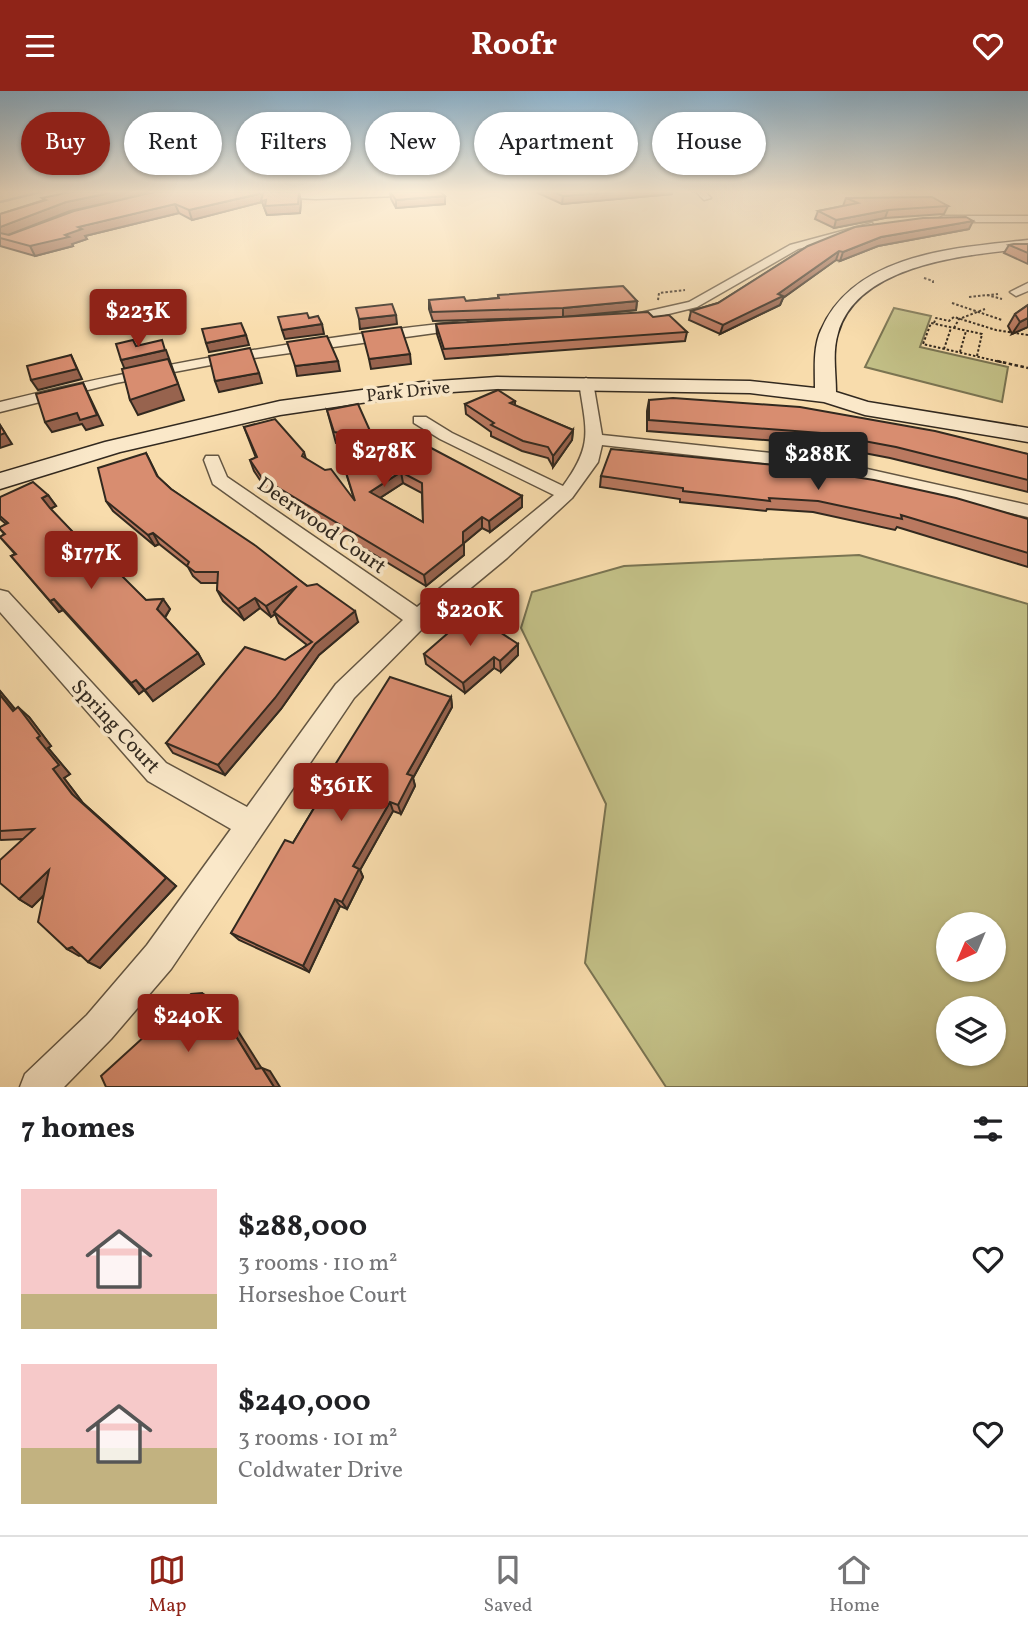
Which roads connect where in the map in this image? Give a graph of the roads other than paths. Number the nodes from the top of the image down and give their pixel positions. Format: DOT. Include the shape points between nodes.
graph roads {
  1 [pos="821,238"];
  2 [pos="1028,244"];
  3 [pos="1028,286"];
  4 [pos="1016,292"];
  5 [pos="605,320"];
  6 [pos="479,324"];
  7 [pos="586,382"];
  8 [pos="826,396"];
  9 [pos="0,407"];
  10 [pos="421,420"];
  11 [pos="1028,427"];
  12 [pos="1028,435"];
  13 [pos="594,439"];
  14 [pos="212,460"];
  15 [pos="0,481"];
  16 [pos="566,493"];
  17 [pos="1028,511"];
  18 [pos="0,598"];
  19 [pos="418,619"];
  20 [pos="253,827"];
  21 [pos="37,1087"];
  1 -- 5 [label="street" via="751,269 701,302"];
  2 -- 8 [label="street" via="923,261 874,280 854,294 829,331"];
  3 -- 4 [label="street"];
  6 -- 9 [label="street" via="270,348 109,379"];
  7 -- 8 [label="street, Park Drive" via="750,387"];
  7 -- 13 [label="street"];
  7 -- 15 [label="street, Park Drive" via="422,388 280,408 113,447"];
  8 -- 11 [label="street, Park Drive" via="863,396"];
  8 -- 12 [label="street, Park Drive" via="865,408"];
  10 -- 16 [label="street"];
  13 -- 16 [label="street" via="589,462"];
  13 -- 17 [label="street" via="856,470"];
  14 -- 19 [label="street, Deerwood Court" via="219,480"];
  16 -- 19 [label="street"];
  18 -- 20 [label="street, Spring Court" via="157,772"];
  19 -- 20 [label="street" via="345,691"];
  20 -- 21 [label="street" via="159,957 99,1027"];
}
